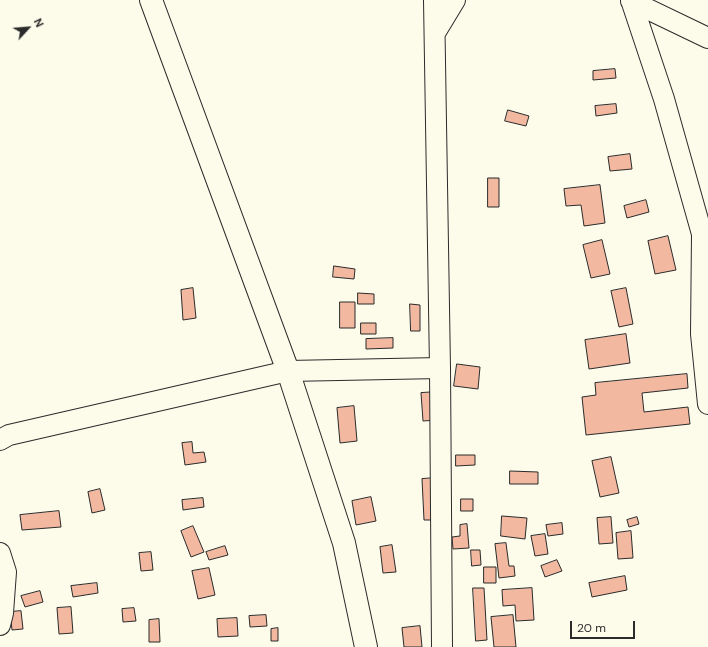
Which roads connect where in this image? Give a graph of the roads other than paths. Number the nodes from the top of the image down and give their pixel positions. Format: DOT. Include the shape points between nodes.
graph roads {
  1 [pos="151,0"];
  2 [pos="434,0"];
  3 [pos="455,0"];
  4 [pos="631,1"];
  5 [pos="435,33"];
  6 [pos="708,38"];
  7 [pos="440,368"];
  8 [pos="288,371"];
  9 [pos="708,404"];
  10 [pos="0,440"];
  11 [pos="0,553"];
  12 [pos="0,626"];
  13 [pos="366,647"];
  14 [pos="442,647"];
  1 -- 8 [label="main road"];
  2 -- 5 [label="street"];
  3 -- 5 [label="street"];
  4 -- 6 [label="street"];
  4 -- 9 [label="street" via="664,99 702,234 702,334"];
  5 -- 7 [label="street"];
  7 -- 8 [label="street"];
  7 -- 14 [label="street"];
  8 -- 10 [label="street" via="9,435"];
  8 -- 13 [label="main road" via="344,544"];
  11 -- 12 [label="street" via="6,572"];
}
